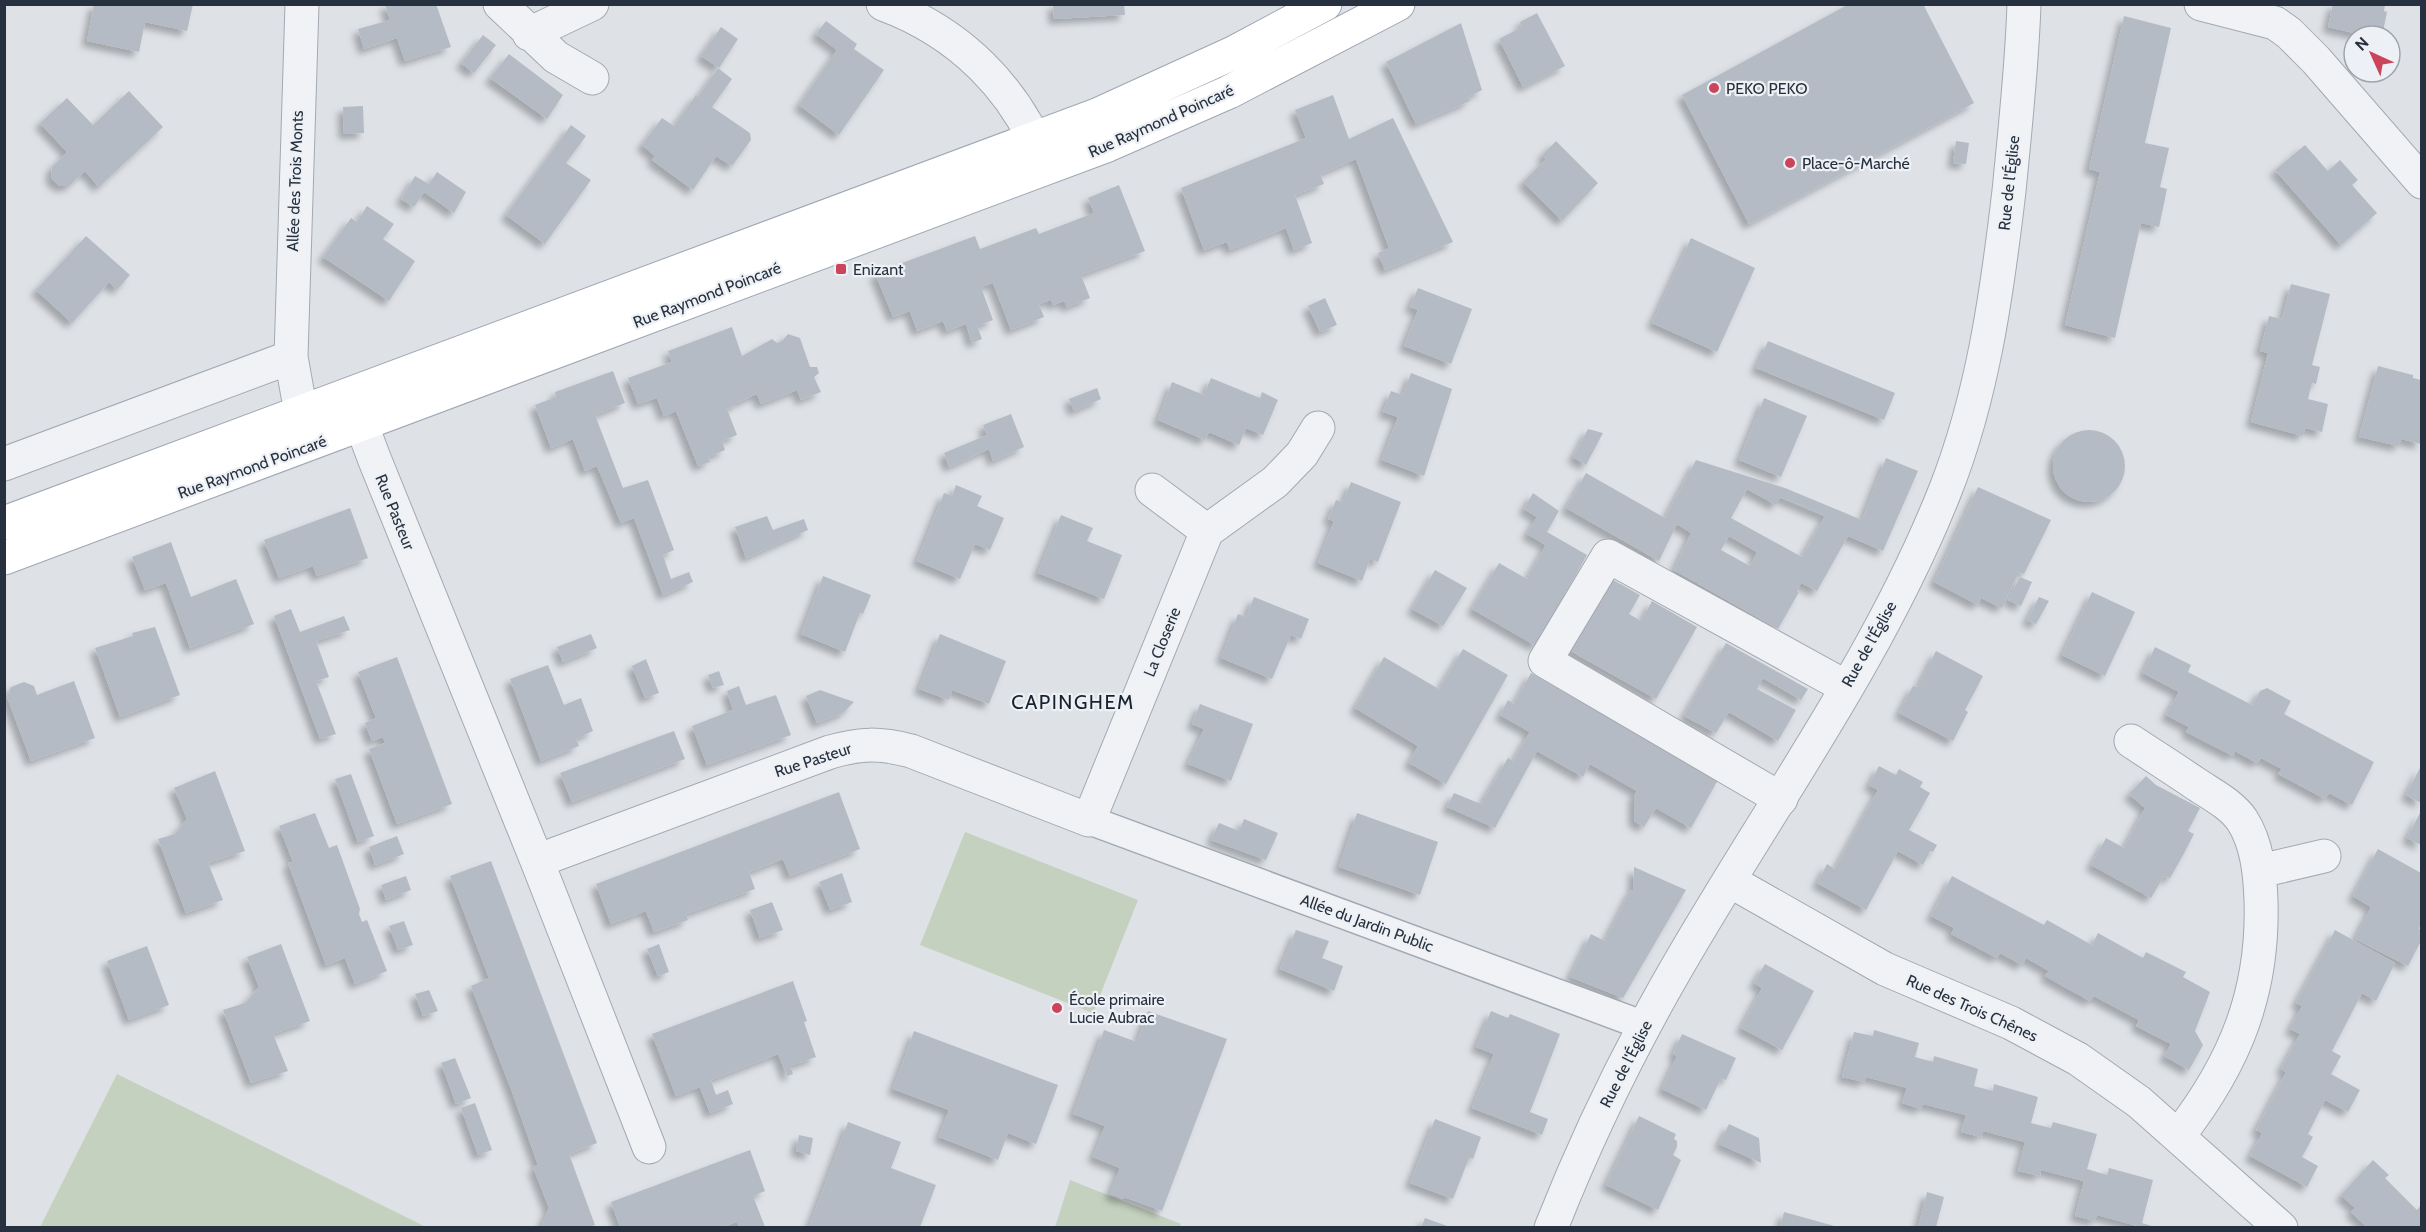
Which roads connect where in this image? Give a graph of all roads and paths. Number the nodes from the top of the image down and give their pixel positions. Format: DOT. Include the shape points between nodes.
graph roads {
  1 [pos="302,4"];
  2 [pos="500,4"];
  3 [pos="592,4"];
  4 [pos="883,4"];
  5 [pos="1325,4"];
  6 [pos="1398,4"];
  7 [pos="2024,4"];
  8 [pos="2201,4"];
  9 [pos="529,34"];
  10 [pos="592,78"];
  11 [pos="1035,138"];
  12 [pos="1047,169"];
  13 [pos="2421,182"];
  14 [pos="291,357"];
  15 [pos="351,395"];
  16 [pos="304,412"];
  17 [pos="362,426"];
  18 [pos="1318,428"];
  19 [pos="315,444"];
  20 [pos="4,464"];
  21 [pos="1152,490"];
  22 [pos="4,524"];
  23 [pos="1207,531"];
  24 [pos="4,558"];
  25 [pos="1846,687"];
  26 [pos="2131,741"];
  27 [pos="1781,799"];
  28 [pos="1089,820"];
  29 [pos="2324,856"];
  30 [pos="537,861"];
  31 [pos="2260,871"];
  32 [pos="1730,881"];
  33 [pos="1645,1026"];
  34 [pos="2179,1135"];
  35 [pos="649,1147"];
  36 [pos="1551,1227"];
  37 [pos="2281,1227"];
  1 -- 14 [label="street, Allée des Trois Monts"];
  2 -- 9 [label="street"];
  3 -- 9 [label="street"];
  4 -- 11 [label="street" via="919,20 975,58 1014,102"];
  5 -- 11 [label="main road, Rue Raymond Poincaré" via="1166,85"];
  6 -- 12 [label="main road, Rue Raymond Poincaré" via="1198,107"];
  7 -- 25 [label="street, Rue de l'Église" via="2005,226 1992,320 1971,411 1930,526"];
  8 -- 13 [label="street" via="2275,23 2289,33"];
  9 -- 10 [label="street" via="556,57"];
  11 -- 12 [label="street"];
  11 -- 15 [label="main road, Rue Raymond Poincaré"];
  12 -- 17 [label="main road, Rue Raymond Poincaré"];
  14 -- 16 [label="street, Allée des Trois Monts"];
  14 -- 20 [label="street"];
  15 -- 16 [label="main road, Rue Raymond Poincaré"];
  15 -- 17 [label="street, Rue Pasteur"];
  16 -- 19 [label="street, Allée des Trois Monts"];
  16 -- 22 [label="main road, Rue Raymond Poincaré"];
  17 -- 19 [label="main road, Rue Raymond Poincaré"];
  17 -- 30 [label="street, Rue Pasteur"];
  18 -- 23 [label="street" via="1302,454 1275,482"];
  19 -- 24 [label="main road, Rue Raymond Poincaré"];
  21 -- 23 [label="street"];
  23 -- 28 [label="street, La Closerie"];
  25 -- 27 [label="street, Rue de l'Église"];
  25 -- 27 [label="street" via="1608,556 1545,661"];
  26 -- 31 [label="street" via="2224,803 2242,820"];
  27 -- 32 [label="street, Rue de l'Église"];
  28 -- 30 [label="street, Rue Pasteur" via="911,752 867,744 830,752"];
  28 -- 33 [label="street, Allée du Jardin Public"];
  29 -- 31 [label="street"];
  30 -- 35 [label="street, Rue Pasteur"];
  31 -- 34 [label="street" via="2259,959 2245,1021 2216,1082"];
  32 -- 33 [label="street, Rue de l'Église"];
  32 -- 34 [label="street, Rue des Trois Chênes" via="1885,969 2011,1023 2070,1054 2106,1077"];
  33 -- 36 [label="street, Rue de l'Église"];
  34 -- 37 [label="street, Rue des Trois Chênes"];
}
